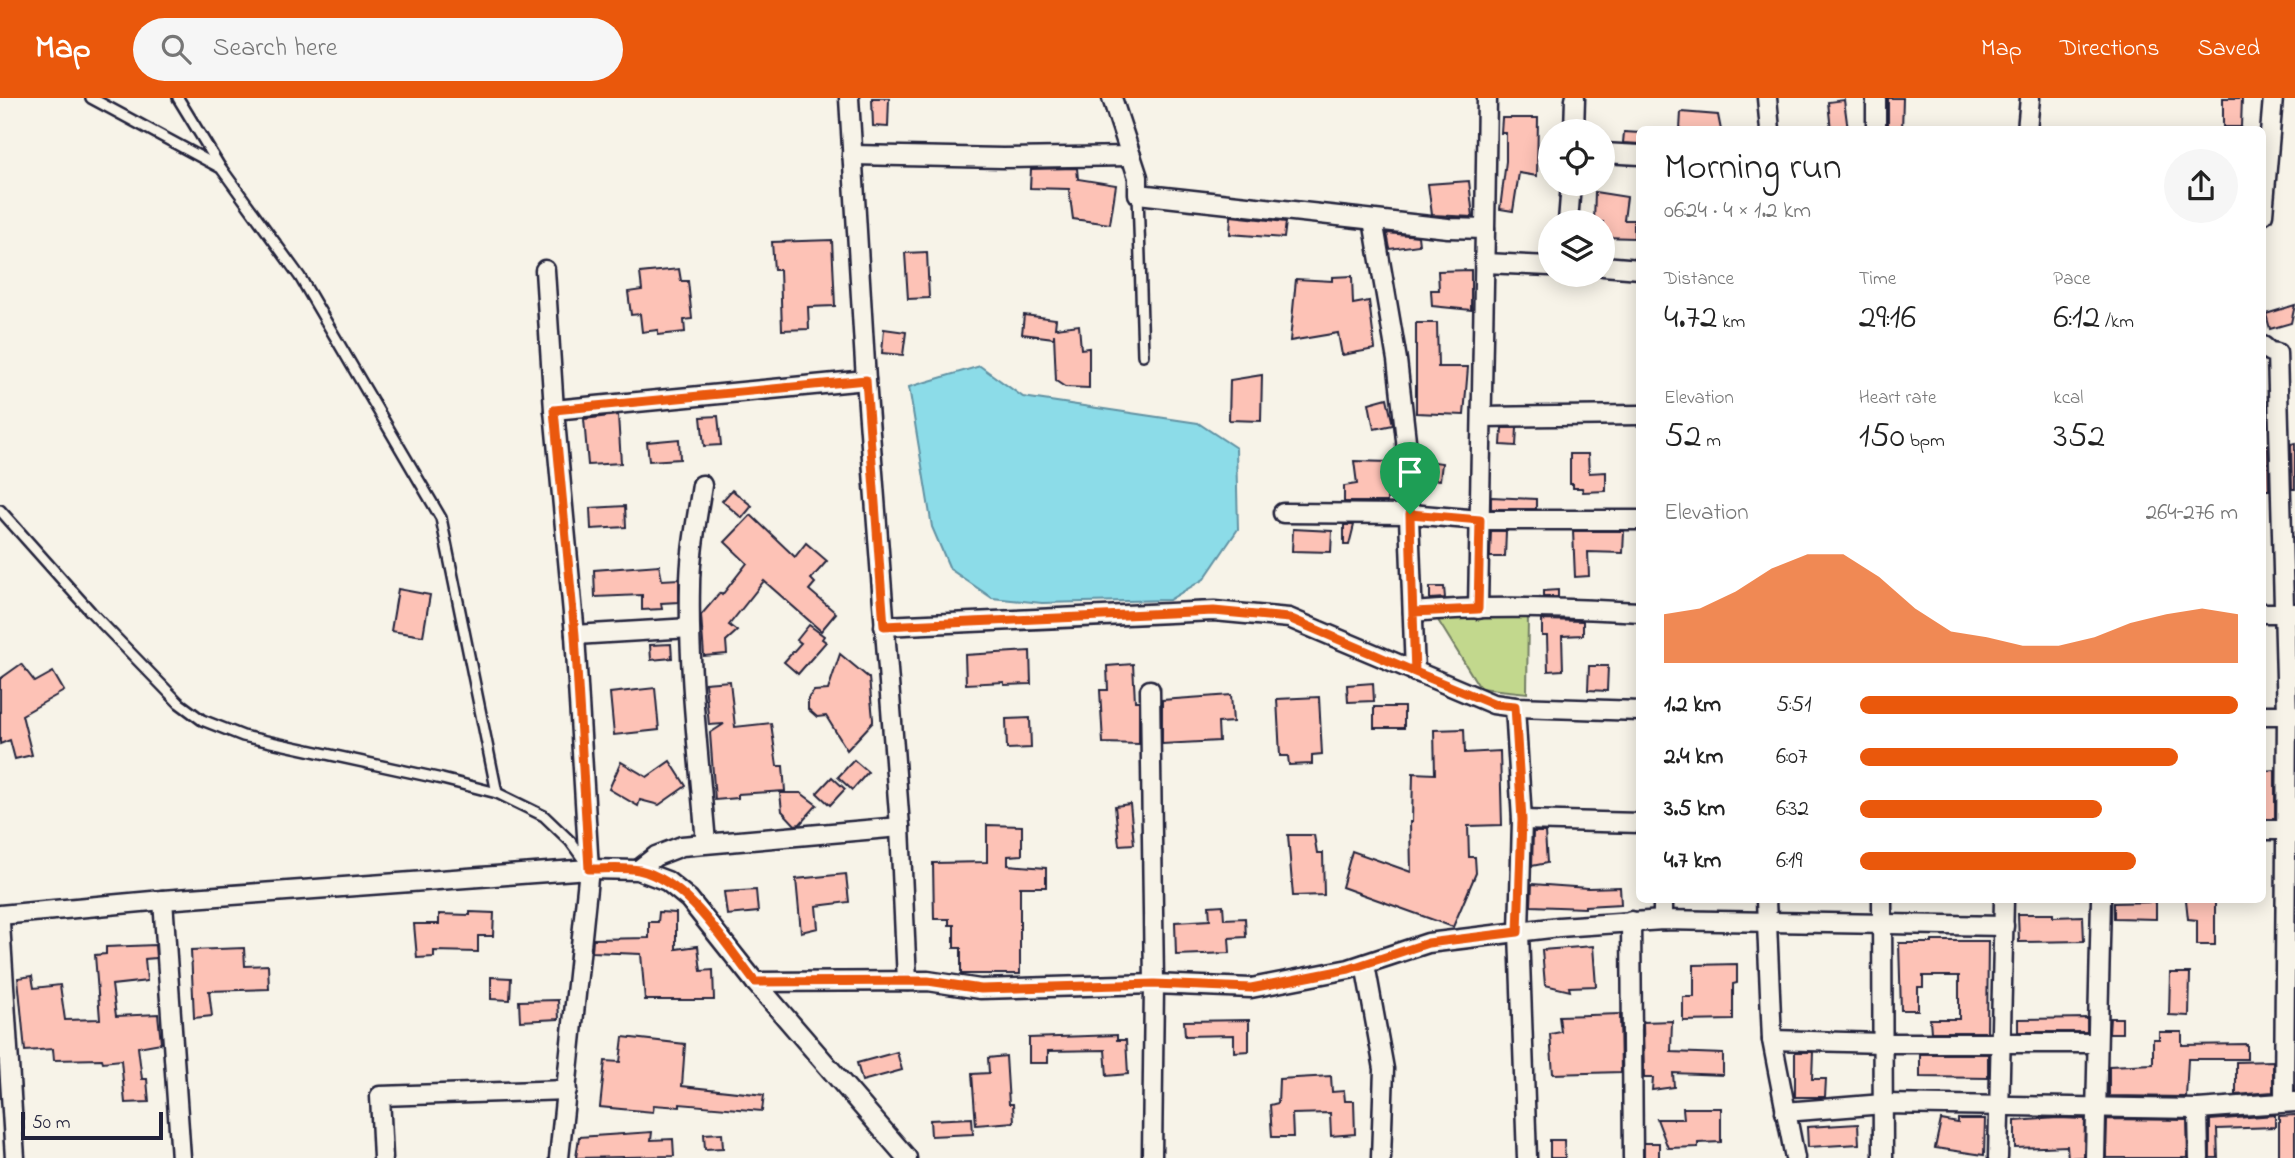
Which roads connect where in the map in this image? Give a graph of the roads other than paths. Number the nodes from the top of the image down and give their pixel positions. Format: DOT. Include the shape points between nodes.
graph roads {
  1 [pos="91,98"];
  2 [pos="178,98"];
  3 [pos="849,98"];
  4 [pos="1112,98"];
  5 [pos="1487,98"];
  6 [pos="1575,98"];
  7 [pos="1767,98"];
  8 [pos="1876,98"];
  9 [pos="2030,98"];
  10 [pos="2273,98"];
  11 [pos="1574,119"];
  12 [pos="1770,126"];
  13 [pos="1876,126"];
  14 [pos="2027,126"];
  15 [pos="1615,154"];
  16 [pos="852,155"];
  17 [pos="1636,155"];
  18 [pos="1131,156"];
  19 [pos="221,168"];
  20 [pos="2266,179"];
  21 [pos="1138,194"];
  22 [pos="1373,220"];
  23 [pos="1486,229"];
  24 [pos="1485,263"];
  25 [pos="1538,265"];
  26 [pos="1615,267"];
  27 [pos="1636,269"];
  28 [pos="545,270"];
  29 [pos="2278,352"];
  30 [pos="1143,355"];
  31 [pos="866,380"];
  32 [pos="554,410"];
  33 [pos="1636,415"];
  34 [pos="1482,417"];
  35 [pos="702,485"];
  36 [pos="0,510"];
  37 [pos="1283,513"];
  38 [pos="1410,514"];
  39 [pos="2289,516"];
  40 [pos="1480,520"];
  41 [pos="1636,520"];
  42 [pos="1478,609"];
  43 [pos="1413,612"];
  44 [pos="1636,612"];
  45 [pos="2266,613"];
  46 [pos="2290,613"];
  47 [pos="884,626"];
  48 [pos="690,628"];
  49 [pos="575,635"];
  50 [pos="1415,672"];
  51 [pos="1150,690"];
  52 [pos="1515,706"];
  53 [pos="1636,711"];
  54 [pos="2266,715"];
  55 [pos="2291,715"];
  56 [pos="498,793"];
  57 [pos="1522,820"];
  58 [pos="1636,822"];
  59 [pos="900,827"];
  60 [pos="2266,830"];
  61 [pos="2291,830"];
  62 [pos="706,843"];
  63 [pos="589,869"];
  64 [pos="638,870"];
  65 [pos="163,900"];
  66 [pos="1663,903"];
  67 [pos="1766,903"];
  68 [pos="1882,903"];
  69 [pos="2004,903"];
  70 [pos="2101,903"];
  71 [pos="0,915"];
  72 [pos="1663,920"];
  73 [pos="1631,921"];
  74 [pos="1766,922"];
  75 [pos="0,923"];
  76 [pos="1882,923"];
  77 [pos="2004,926"];
  78 [pos="1518,932"];
  79 [pos="1365,964"];
  80 [pos="907,981"];
  81 [pos="755,982"];
  82 [pos="1154,984"];
  83 [pos="2289,1024"];
  84 [pos="1772,1040"];
  85 [pos="2000,1042"];
  86 [pos="1883,1043"];
  87 [pos="2096,1043"];
  88 [pos="567,1090"];
  89 [pos="2290,1102"];
  90 [pos="6,1104"];
  91 [pos="1882,1104"];
  92 [pos="1998,1108"];
  93 [pos="2095,1108"];
  94 [pos="2198,1109"];
  95 [pos="1785,1112"];
  96 [pos="15,1158"];
  97 [pos="181,1158"];
  98 [pos="383,1158"];
  99 [pos="559,1158"];
  100 [pos="906,1158"];
  101 [pos="1152,1158"];
  102 [pos="1381,1158"];
  103 [pos="1527,1158"];
  104 [pos="1633,1158"];
  105 [pos="1796,1158"];
  106 [pos="1884,1158"];
  107 [pos="1998,1158"];
  108 [pos="2095,1158"];
  109 [pos="2199,1158"];
  1 -- 19 [label="lane"];
  2 -- 19 [label="lane"];
  3 -- 16 [label="street"];
  4 -- 18 [label="street"];
  5 -- 23 [label="street"];
  6 -- 11 [label="street"];
  7 -- 12 [label="street"];
  8 -- 13 [label="street"];
  9 -- 14 [label="street"];
  10 -- 20 [label="street"];
  15 -- 17 [label="street"];
  16 -- 18 [label="street"];
  16 -- 31 [label="street"];
  18 -- 21 [label="street"];
  19 -- 56 [label="lane" via="300,277 441,518"];
  21 -- 22 [label="street"];
  21 -- 30 [label="lane"];
  22 -- 23 [label="street"];
  22 -- 38 [label="street" via="1397,360"];
  23 -- 24 [label="street"];
  24 -- 25 [label="street"];
  24 -- 34 [label="street"];
  26 -- 27 [label="street"];
  28 -- 32 [label="street"];
  29 -- 39 [label="street"];
  31 -- 32 [label="street"];
  31 -- 47 [label="street"];
  32 -- 49 [label="street"];
  33 -- 34 [label="street"];
  34 -- 40 [label="street"];
  35 -- 48 [label="street" via="691,572"];
  36 -- 56 [label="lane" via="170,694 202,720 243,736"];
  37 -- 38 [label="street"];
  38 -- 40 [label="street"];
  38 -- 43 [label="street"];
  39 -- 46 [label="street"];
  40 -- 41 [label="street"];
  40 -- 42 [label="street"];
  42 -- 43 [label="street"];
  42 -- 44 [label="street"];
  43 -- 50 [label="street"];
  45 -- 46 [label="street"];
  46 -- 55 [label="street"];
  47 -- 50 [label="street" via="1214,611 1289,618"];
  47 -- 59 [label="street"];
  48 -- 49 [label="street"];
  48 -- 62 [label="street"];
  49 -- 63 [label="street"];
  50 -- 52 [label="street" via="1493,704"];
  51 -- 82 [label="street"];
  52 -- 53 [label="street"];
  52 -- 57 [label="street"];
  54 -- 55 [label="street"];
  55 -- 61 [label="street"];
  56 -- 63 [label="lane" via="544,816 570,841"];
  57 -- 58 [label="street"];
  57 -- 78 [label="street"];
  59 -- 62 [label="street"];
  59 -- 80 [label="street"];
  60 -- 61 [label="street"];
  61 -- 83 [label="street"];
  62 -- 64 [label="street" via="669,850"];
  63 -- 64 [label="street"];
  63 -- 65 [label="street"];
  63 -- 88 [label="street"];
  64 -- 81 [label="street" via="667,881 689,899"];
  65 -- 71 [label="street"];
  65 -- 97 [label="street"];
  66 -- 72 [label="street"];
  67 -- 74 [label="street"];
  68 -- 76 [label="street"];
  69 -- 77 [label="street"];
  70 -- 87 [label="street"];
  72 -- 73 [label="street"];
  72 -- 74 [label="street"];
  73 -- 78 [label="street"];
  73 -- 104 [label="street"];
  74 -- 76 [label="street"];
  74 -- 84 [label="street"];
  75 -- 90 [label="street"];
  76 -- 77 [label="street"];
  76 -- 86 [label="street"];
  77 -- 85 [label="street"];
  78 -- 79 [label="street" via="1428,943"];
  78 -- 103 [label="street"];
  79 -- 82 [label="street" via="1251,988"];
  79 -- 102 [label="street" via="1384,1069"];
  80 -- 81 [label="street"];
  80 -- 82 [label="street" via="981,989"];
  81 -- 100 [label="street"];
  82 -- 101 [label="street"];
  83 -- 89 [label="street"];
  84 -- 86 [label="street"];
  84 -- 95 [label="street"];
  85 -- 86 [label="street"];
  85 -- 87 [label="street"];
  85 -- 92 [label="street"];
  86 -- 91 [label="street"];
  87 -- 93 [label="street"];
  88 -- 98 [label="street" via="380,1096"];
  88 -- 99 [label="street"];
  89 -- 94 [label="street"];
  90 -- 96 [label="street"];
  91 -- 92 [label="street"];
  91 -- 95 [label="street"];
  91 -- 106 [label="street"];
  92 -- 93 [label="street"];
  92 -- 107 [label="street"];
  93 -- 94 [label="street"];
  93 -- 108 [label="street"];
  94 -- 109 [label="street"];
  95 -- 105 [label="street"];
}
